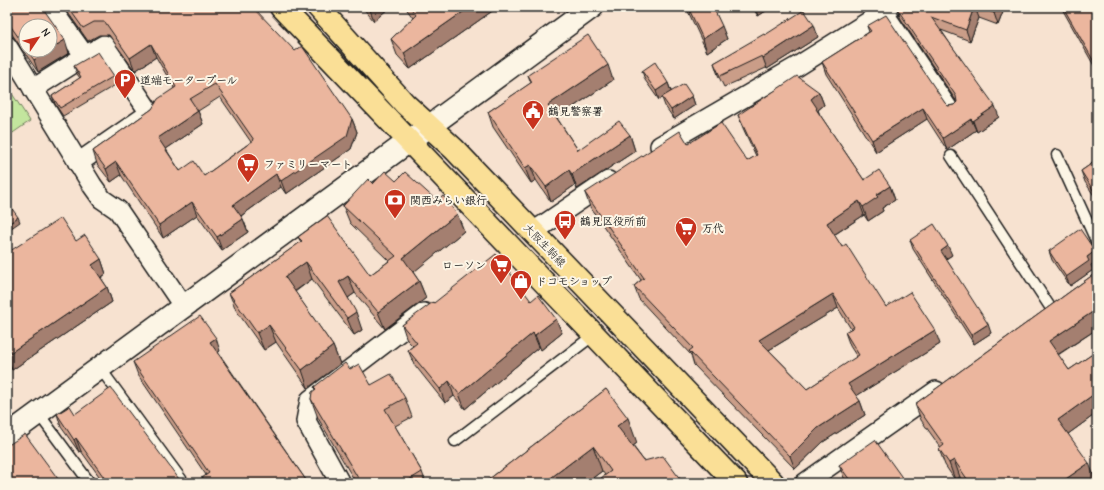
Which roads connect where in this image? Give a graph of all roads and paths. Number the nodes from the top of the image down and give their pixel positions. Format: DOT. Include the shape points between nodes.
graph roads {
  1 [pos="50,7"];
  2 [pos="281,7"];
  3 [pos="318,7"];
  4 [pos="592,7"];
  5 [pos="889,9"];
  6 [pos="7,46"];
  7 [pos="85,56"];
  8 [pos="34,89"];
  9 [pos="7,106"];
  10 [pos="955,111"];
  11 [pos="430,127"];
  12 [pos="7,141"];
  13 [pos="410,142"];
  14 [pos="1056,155"];
  15 [pos="646,156"];
  16 [pos="951,156"];
  17 [pos="78,163"];
  18 [pos="626,169"];
  19 [pos="533,232"];
  20 [pos="1097,243"];
  21 [pos="440,301"];
  22 [pos="184,307"];
  23 [pos="1051,311"];
  24 [pos="595,334"];
  25 [pos="100,368"];
  26 [pos="947,383"];
  27 [pos="38,413"];
  28 [pos="7,436"];
  29 [pos="455,441"];
  30 [pos="90,483"];
  31 [pos="184,483"];
  32 [pos="340,483"];
  33 [pos="736,483"];
  34 [pos="773,483"];
  35 [pos="805,483"];
  1 -- 7 [label="street"];
  2 -- 13 [label="main road"];
  3 -- 11 [label="main road, 大阪生駒線" via="405,104"];
  4 -- 11 [label="street"];
  5 -- 10 [label="lane"];
  5 -- 15 [label="street"];
  6 -- 8 [label="street"];
  7 -- 8 [label="street"];
  7 -- 17 [label="street" via="104,45 150,113"];
  8 -- 17 [label="street"];
  9 -- 12 [label="path"];
  11 -- 13 [label="street"];
  11 -- 19 [label="main road, 大阪生駒線"];
  13 -- 22 [label="street"];
  13 -- 24 [label="main road"];
  14 -- 20 [label="lane"];
  16 -- 23 [label="lane"];
  17 -- 22 [label="street" via="102,199 118,210"];
  18 -- 19 [label="street"];
  19 -- 34 [label="main road, 大阪生駒線"];
  21 -- 32 [label="street" via="310,400 306,421"];
  22 -- 25 [label="street"];
  24 -- 29 [label="lane"];
  24 -- 33 [label="main road"];
  25 -- 27 [label="street"];
  25 -- 31 [label="lane"];
  26 -- 35 [label="street"];
  27 -- 28 [label="street"];
  27 -- 30 [label="lane"];
}
